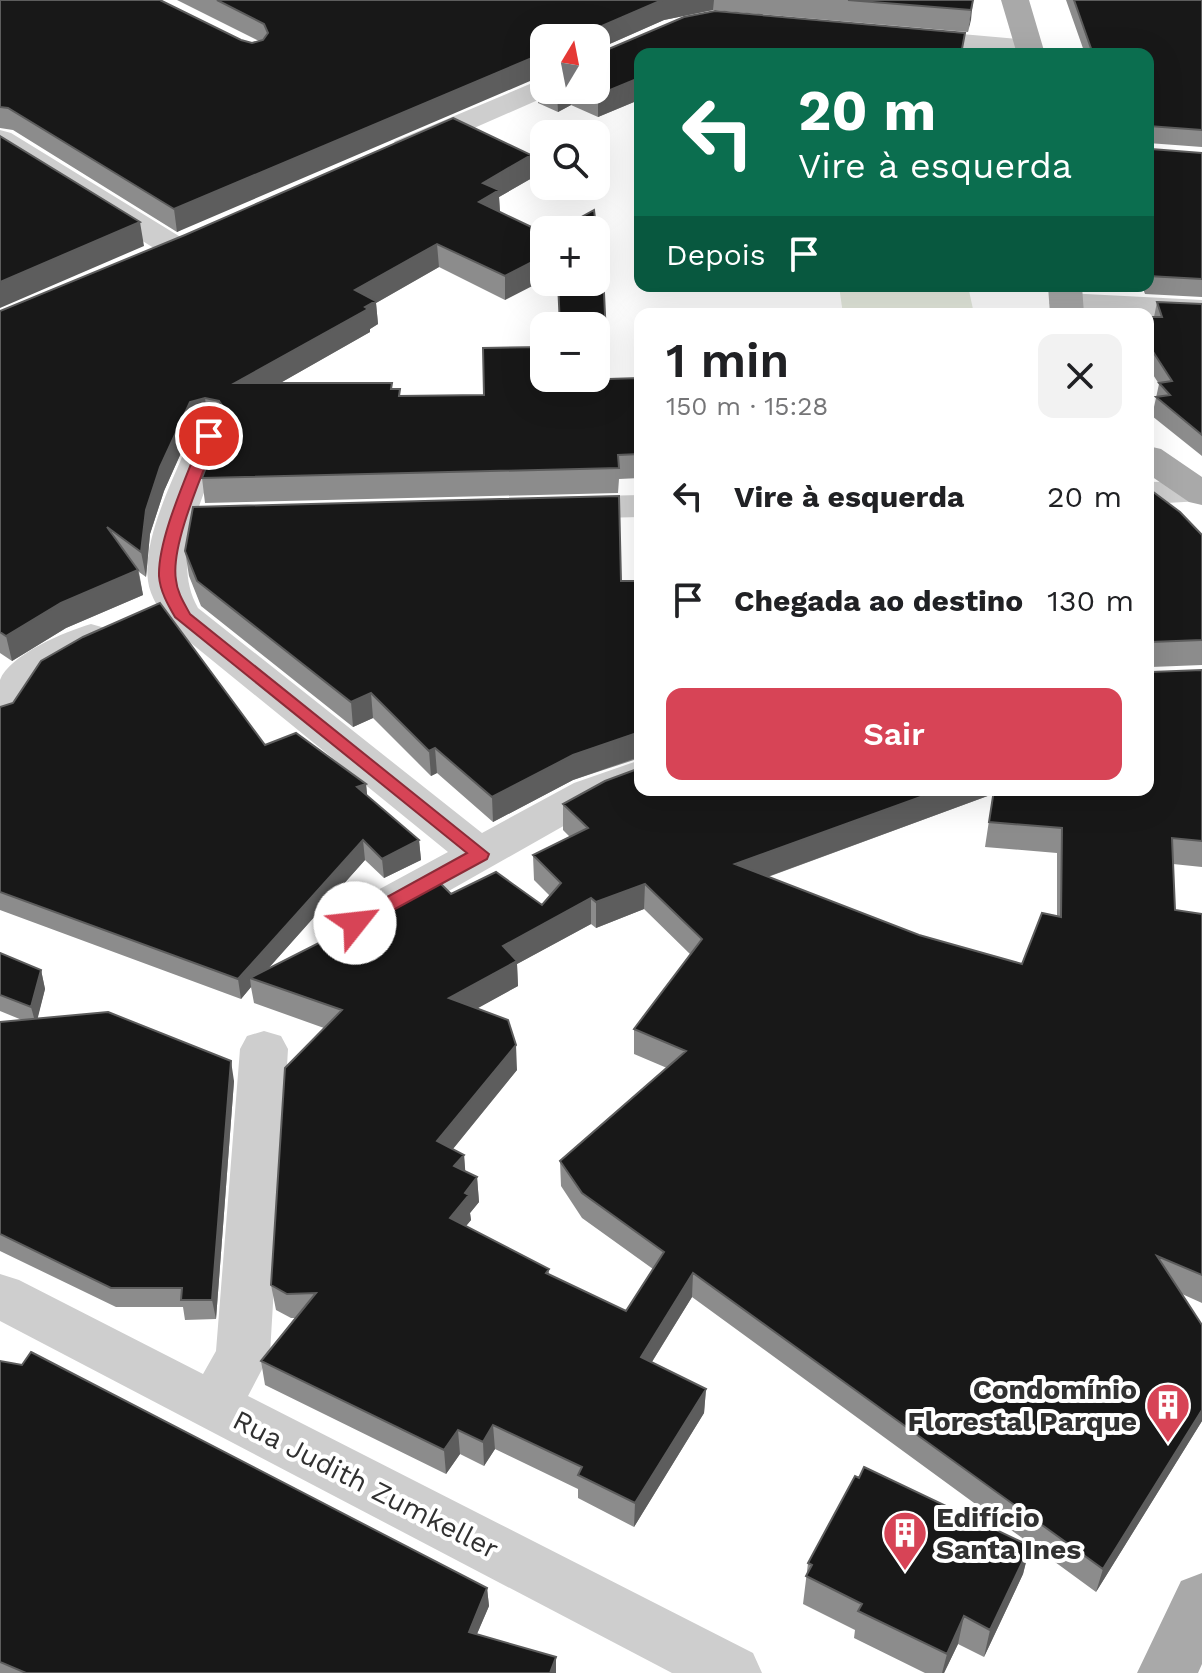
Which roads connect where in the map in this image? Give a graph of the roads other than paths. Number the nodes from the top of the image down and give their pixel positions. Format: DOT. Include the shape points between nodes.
graph roads {
  1 [pos="1015,0"];
  2 [pos="875,35"];
  3 [pos="1001,48"];
  4 [pos="1029,48"];
  5 [pos="530,93"];
  6 [pos="0,139"];
  7 [pos="374,161"];
  8 [pos="147,261"];
  9 [pos="1066,301"];
  10 [pos="1202,310"];
  11 [pos="209,436"];
  12 [pos="1154,461"];
  13 [pos="1154,493"];
  14 [pos="1200,493"];
  15 [pos="634,506"];
  16 [pos="529,509"];
  17 [pos="147,612"];
  18 [pos="14,663"];
  19 [pos="0,711"];
  20 [pos="634,776"];
  21 [pos="480,854"];
  22 [pos="355,923"];
  23 [pos="264,1049"];
  24 [pos="0,1296"];
  25 [pos="214,1406"];
  26 [pos="1202,1600"];
  27 [pos="732,1673"];
  28 [pos="1167,1673"];
  1 -- 4 [label="main road"];
  2 -- 3 [label="street"];
  5 -- 7 [label="street"];
  6 -- 8 [label="street" via="190,242"];
  9 -- 10 [label="street"];
  11 -- 17 [label="street" via="195,518"];
  12 -- 14 [label="main road"];
  13 -- 14 [label="street"];
  15 -- 16 [label="street"];
  17 -- 18 [label="street"];
  17 -- 21 [label="street" via="184,617"];
  18 -- 19 [label="street"];
  20 -- 21 [label="street" via="589,793"];
  21 -- 22 [label="street"];
  23 -- 25 [label="street" via="243,1354"];
  24 -- 25 [label="street, Rua Judith Zumkeller"];
  25 -- 27 [label="street, Rua Judith Zumkeller"];
  26 -- 28 [label="main road"];
}
